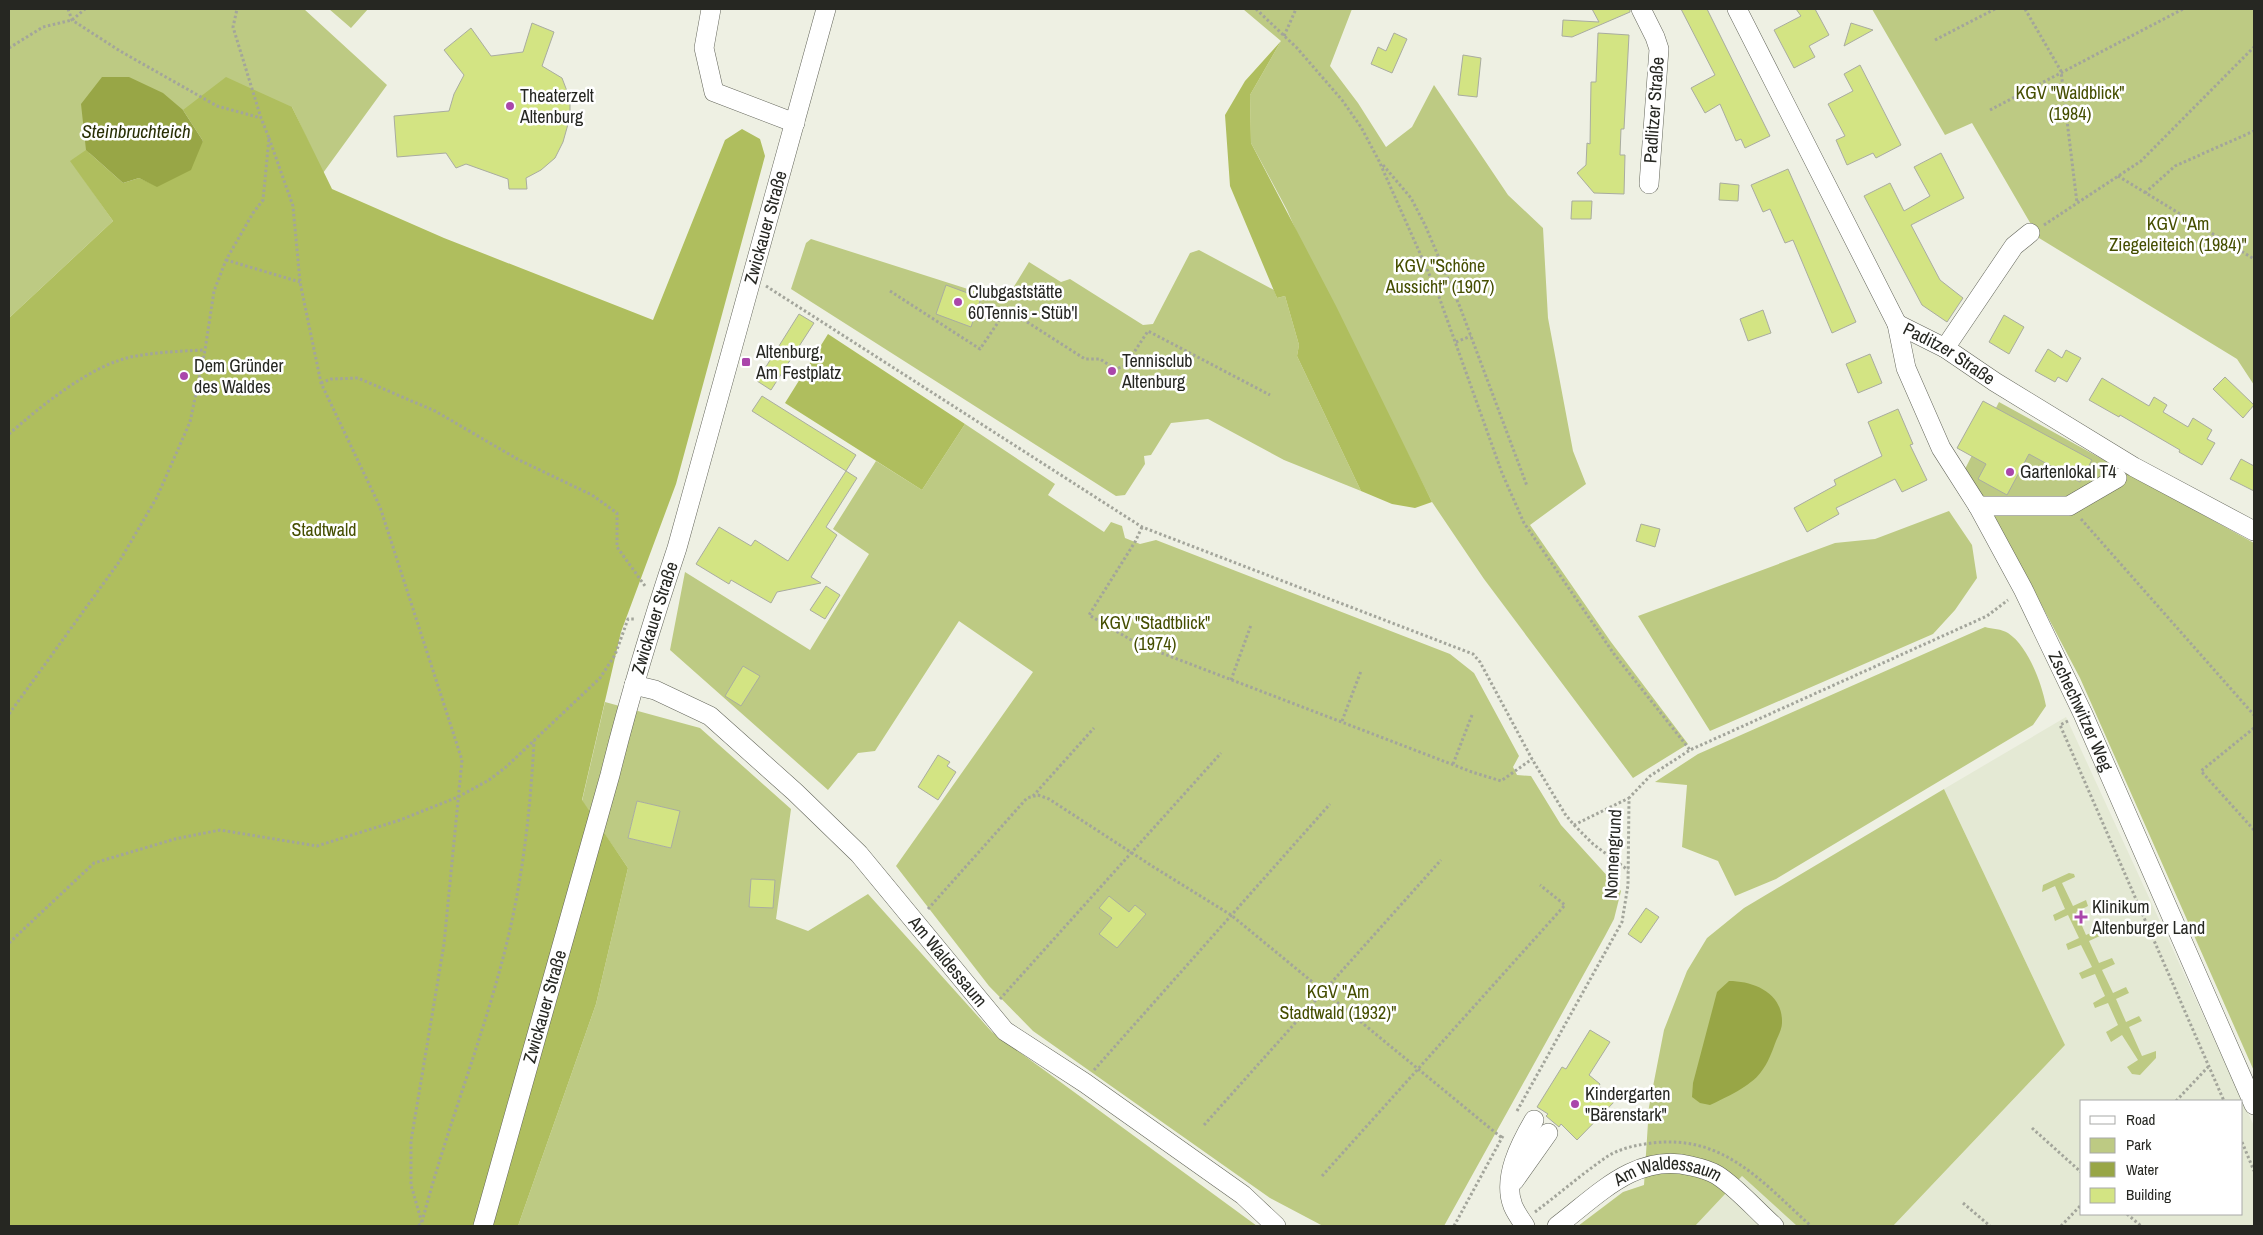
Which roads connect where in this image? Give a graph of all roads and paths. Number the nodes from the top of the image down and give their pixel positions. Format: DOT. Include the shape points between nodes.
graph roads {
  1 [pos="68,9"];
  2 [pos="85,9"];
  3 [pos="236,9"];
  4 [pos="711,9"];
  5 [pos="826,9"];
  6 [pos="1256,9"];
  7 [pos="1296,9"];
  8 [pos="1641,9"];
  9 [pos="1737,9"];
  10 [pos="1995,9"];
  11 [pos="2025,9"];
  12 [pos="2183,9"];
  13 [pos="72,20"];
  14 [pos="1284,36"];
  15 [pos="1935,40"];
  16 [pos="2254,47"];
  17 [pos="9,48"];
  18 [pos="2061,72"];
  19 [pos="1990,110"];
  20 [pos="261,118"];
  21 [pos="795,123"];
  22 [pos="2254,131"];
  23 [pos="269,138"];
  24 [pos="1379,161"];
  25 [pos="2118,176"];
  26 [pos="1649,184"];
  27 [pos="2145,193"];
  28 [pos="2077,203"];
  29 [pos="2030,233"];
  30 [pos="2254,259"];
  31 [pos="226,260"];
  32 [pos="753,277"];
  33 [pos="300,282"];
  34 [pos="890,291"];
  35 [pos="1897,324"];
  36 [pos="1471,336"];
  37 [pos="1456,342"];
  38 [pos="1945,348"];
  39 [pos="205,350"];
  40 [pos="321,383"];
  41 [pos="1270,395"];
  42 [pos="9,434"];
  43 [pos="2117,478"];
  44 [pos="1527,486"];
  45 [pos="1978,506"];
  46 [pos="2069,506"];
  47 [pos="1142,527"];
  48 [pos="2254,531"];
  49 [pos="2023,589"];
  50 [pos="662,592"];
  51 [pos="653,620"];
  52 [pos="1251,625"];
  53 [pos="1361,671"];
  54 [pos="1231,680"];
  55 [pos="634,685"];
  56 [pos="9,714"];
  57 [pos="2084,714"];
  58 [pos="1472,715"];
  59 [pos="2254,715"];
  60 [pos="1342,721"];
  61 [pos="1094,728"];
  62 [pos="2254,728"];
  63 [pos="534,740"];
  64 [pos="1690,750"];
  65 [pos="1221,753"];
  66 [pos="1532,759"];
  67 [pos="1452,764"];
  68 [pos="1032,796"];
  69 [pos="458,797"];
  70 [pos="1629,798"];
  71 [pos="1330,804"];
  72 [pos="1574,825"];
  73 [pos="2254,830"];
  74 [pos="1130,852"];
  75 [pos="1441,860"];
  76 [pos="1628,870"];
  77 [pos="1540,885"];
  78 [pos="1231,914"];
  79 [pos="915,922"];
  80 [pos="9,942"];
  81 [pos="1323,992"];
  82 [pos="984,1008"];
  83 [pos="2208,1067"];
  84 [pos="1417,1069"];
  85 [pos="1085,1083"];
  86 [pos="2177,1100"];
  87 [pos="2224,1100"];
  88 [pos="2254,1105"];
  89 [pos="1514,1115"];
  90 [pos="1534,1120"];
  91 [pos="1204,1124"];
  92 [pos="2032,1128"];
  93 [pos="1506,1131"];
  94 [pos="1548,1134"];
  95 [pos="1502,1138"];
  96 [pos="2243,1144"];
  97 [pos="2080,1171"];
  98 [pos="2254,1171"];
  99 [pos="1322,1176"];
  100 [pos="1511,1185"];
  101 [pos="1963,1202"];
  102 [pos="2080,1206"];
  103 [pos="2128,1215"];
  104 [pos="422,1223"];
  105 [pos="418,1226"];
  106 [pos="483,1226"];
  107 [pos="1276,1226"];
  108 [pos="1454,1226"];
  109 [pos="1525,1226"];
  110 [pos="1557,1226"];
  111 [pos="1774,1226"];
  112 [pos="1990,1226"];
  113 [pos="2062,1226"];
  114 [pos="2140,1226"];
  1 -- 13 [label="path"];
  2 -- 13 [label="path"];
  3 -- 20 [label="path" via="233,27"];
  4 -- 21 [label="street" via="704,48 714,92"];
  5 -- 21 [label="street, Zwickauer Straße"];
  6 -- 14 [label="path"];
  7 -- 14 [label="path"];
  8 -- 26 [label="street, Padlitzer Straße" via="1659,50"];
  9 -- 35 [label="street, Paditzer Straße"];
  10 -- 15 [label="path"];
  11 -- 18 [label="path"];
  12 -- 18 [label="path"];
  13 -- 17 [label="path" via="43,27"];
  13 -- 20 [label="path" via="217,106"];
  14 -- 24 [label="path" via="1342,100"];
  16 -- 25 [label="path" via="2141,161"];
  18 -- 19 [label="path"];
  18 -- 28 [label="path"];
  20 -- 23 [label="path"];
  21 -- 32 [label="street, Zwickauer Straße"];
  22 -- 27 [label="path" via="2175,166"];
  23 -- 31 [label="path" via="264,200"];
  23 -- 33 [label="path" via="293,206"];
  24 -- 36 [label="path" via="1411,198 1422,218"];
  24 -- 37 [label="path"];
  25 -- 27 [label="path"];
  25 -- 28 [label="path"];
  27 -- 30 [label="path"];
  28 -- 29 [label="path"];
  29 -- 38 [label="street" via="2014,246"];
  31 -- 33 [label="path"];
  31 -- 39 [label="path" via="214,291"];
  32 -- 47 [label="path"];
  32 -- 50 [label="street, Zwickauer Straße"];
  33 -- 40 [label="path"];
  34 -- 41 [label="path" via="980,350 1003,315 1013,313 1084,359 1100,359 1115,368 1126,366 1148,331"];
  35 -- 38 [label="street, Paditzer Straße"];
  35 -- 45 [label="street, Zschechwitzer Weg" via="1906,368 1941,448"];
  36 -- 37 [label="path"];
  36 -- 44 [label="path"];
  37 -- 64 [label="path" via="1502,473 1524,523 1614,654"];
  38 -- 48 [label="street, Paditzer Straße" via="2134,467"];
  39 -- 42 [label="path" via="134,356 97,370 56,396"];
  39 -- 56 [label="path" via="190,422 157,497 119,562"];
  40 -- 50 [label="path" via="331,379 358,378 435,411 519,460 592,494 617,513 617,547 645,586"];
  40 -- 69 [label="path" via="380,507 462,760"];
  43 -- 46 [label="street"];
  45 -- 46 [label="street"];
  45 -- 49 [label="street, Zschechwitzer Weg"];
  46 -- 59 [label="path"];
  47 -- 54 [label="path" via="1089,615 1138,644"];
  47 -- 66 [label="path" via="1473,654"];
  49 -- 57 [label="street, Zschechwitzer Weg"];
  49 -- 64 [label="path, Nonnengrund" via="1987,616"];
  50 -- 51 [label="street, Zwickauer Straße"];
  51 -- 55 [label="street, Zwickauer Straße"];
  51 -- 63 [label="path" via="628,619 614,655 600,678"];
  52 -- 54 [label="path"];
  53 -- 60 [label="path"];
  54 -- 60 [label="path"];
  55 -- 79 [label="street, Am Waldessaum" via="655,690 710,716 859,854"];
  55 -- 106 [label="street, Zwickauer Straße"];
  57 -- 83 [label="path" via="2060,725"];
  57 -- 88 [label="street, Zschechwitzer Weg"];
  58 -- 67 [label="path"];
  60 -- 67 [label="path"];
  61 -- 68 [label="path"];
  62 -- 73 [label="path" via="2202,771"];
  63 -- 69 [label="path" via="488,780"];
  63 -- 104 [label="path" via="524,857 500,968"];
  64 -- 70 [label="path, Nonnengrund" via="1650,776"];
  65 -- 74 [label="path"];
  66 -- 67 [label="path" via="1501,781"];
  66 -- 72 [label="path"];
  68 -- 74 [label="path" via="1049,799"];
  68 -- 79 [label="path" via="1023,801"];
  69 -- 80 [label="path" via="400,820 317,846 220,830 175,839 94,863"];
  69 -- 104 [label="path" via="444,944 411,1140 411,1185"];
  70 -- 72 [label="path"];
  70 -- 76 [label="path, Nonnengrund"];
  71 -- 78 [label="path"];
  72 -- 76 [label="path" via="1592,844"];
  74 -- 78 [label="path"];
  74 -- 82 [label="path" via="1001,999"];
  75 -- 81 [label="path"];
  76 -- 89 [label="path, Nonnengrund" via="1622,922"];
  77 -- 84 [label="path" via="1565,905"];
  78 -- 81 [label="path"];
  78 -- 85 [label="path"];
  79 -- 82 [label="street, Am Waldessaum"];
  81 -- 84 [label="path"];
  81 -- 91 [label="path"];
  82 -- 85 [label="street, Am Waldessaum" via="1005,1031"];
  83 -- 86 [label="path"];
  83 -- 87 [label="path"];
  84 -- 95 [label="path"];
  84 -- 99 [label="path"];
  85 -- 107 [label="street, Am Waldessaum" via="1243,1195"];
  90 -- 100 [label="street" via="1514,1162"];
  92 -- 97 [label="path"];
  93 -- 95 [label="path"];
  94 -- 100 [label="street"];
  95 -- 108 [label="path"];
  96 -- 98 [label="path"];
  100 -- 109 [label="street" via="1513,1205"];
  101 -- 112 [label="path"];
  102 -- 113 [label="path"];
  103 -- 114 [label="path"];
  104 -- 105 [label="path"];
  110 -- 111 [label="street, Am Waldessaum" via="1618,1179 1648,1165 1665,1164 1683,1164 1716,1174"];
}
